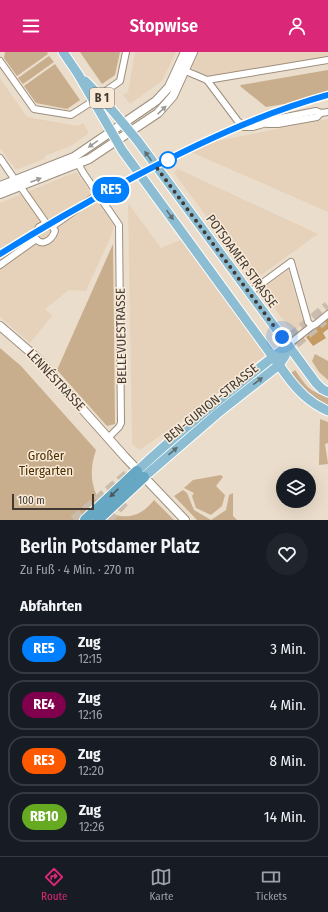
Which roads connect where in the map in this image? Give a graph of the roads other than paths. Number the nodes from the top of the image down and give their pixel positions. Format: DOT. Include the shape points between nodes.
graph roads {
  1 [pos="63,52"];
  2 [pos="126,52"];
  3 [pos="185,52"];
  4 [pos="193,52"];
  5 [pos="328,60"];
  6 [pos="0,61"];
  7 [pos="182,69"];
  8 [pos="207,80"];
  9 [pos="96,98"];
  10 [pos="328,112"];
  11 [pos="122,124"];
  12 [pos="112,131"];
  13 [pos="130,132"];
  14 [pos="117,141"];
  15 [pos="0,158"];
  16 [pos="76,160"];
  17 [pos="18,183"];
  18 [pos="0,186"];
  19 [pos="0,194"];
  20 [pos="98,194"];
  21 [pos="46,223"];
  22 [pos="53,226"];
  23 [pos="36,240"];
  24 [pos="0,265"];
  25 [pos="249,293"];
  26 [pos="328,314"];
  27 [pos="0,326"];
  28 [pos="312,326"];
  29 [pos="288,345"];
  30 [pos="273,357"];
  31 [pos="279,365"];
  32 [pos="328,392"];
  33 [pos="328,411"];
  34 [pos="108,438"];
  35 [pos="140,474"];
  36 [pos="85,520"];
  37 [pos="98,520"];
  38 [pos="184,520"];
  1 -- 9 [label="main road, B 1"];
  2 -- 9 [label="street" via="120,81"];
  3 -- 7 [label="main road"];
  4 -- 7 [label="main road"];
  5 -- 8 [label="street"];
  6 -- 9 [label="street" via="34,108 71,115"];
  7 -- 8 [label="street"];
  7 -- 11 [label="main road" via="162,96"];
  13 -- 7 [label="main road, one-way" via="165,106 173,96"];
  8 -- 10 [label="street" via="242,125 250,127 316,111"];
  9 -- 11 [label="main road, B 1"];
  9 -- 12 [label="main road, B 1"];
  11 -- 12 [label="main road"];
  11 -- 13 [label="main road, B 1"];
  12 -- 14 [label="main road, B 1"];
  12 -- 16 [label="main road, one-way"];
  13 -- 14 [label="main road"];
  25 -- 13 [label="main road, POTSDAMER STRASSE / B 1, one-way"];
  14 -- 16 [label="main road" via="89,159"];
  14 -- 30 [label="main road, B 1, one-way"];
  15 -- 17 [label="street"];
  16 -- 17 [label="main road"];
  16 -- 20 [label="street"];
  17 -- 18 [label="main road"];
  17 -- 19 [label="main road"];
  17 -- 21 [label="street"];
  20 -- 22 [label="street"];
  20 -- 34 [label="street, BELLEVUESTRASSE" via="119,223 121,423"];
  21 -- 22 [label="street"];
  21 -- 23 [label="street" via="35,231"];
  22 -- 23 [label="street" via="55,231 50,239 44,243"];
  23 -- 24 [label="street"];
  25 -- 28 [label="street" via="292,262 308,322"];
  25 -- 29 [label="main road, POTSDAMER STRASSE / B 1"];
  26 -- 28 [label="street"];
  27 -- 34 [label="main road, LENNÉSTRASSE" via="36,357"];
  28 -- 29 [label="street"];
  29 -- 30 [label="main road, BEN-GURION-STRASSE"];
  29 -- 31 [label="main road, BEN-GURION-STRASSE"];
  29 -- 32 [label="main road, POTSDAMER STRASSE / B 1" via="316,383"];
  30 -- 31 [label="main road, B 1"];
  30 -- 35 [label="main road, BEN-GURION-STRASSE" via="200,415"];
  31 -- 33 [label="main road, B 1" via="307,400"];
  35 -- 31 [label="main road, BEN-GURION-STRASSE, one-way"];
  34 -- 35 [label="main road, LENNÉSTRASSE"];
  35 -- 36 [label="highway, one-way"];
  35 -- 37 [label="highway"];
  35 -- 38 [label="main road, LENNÉSTRASSE"];
}
